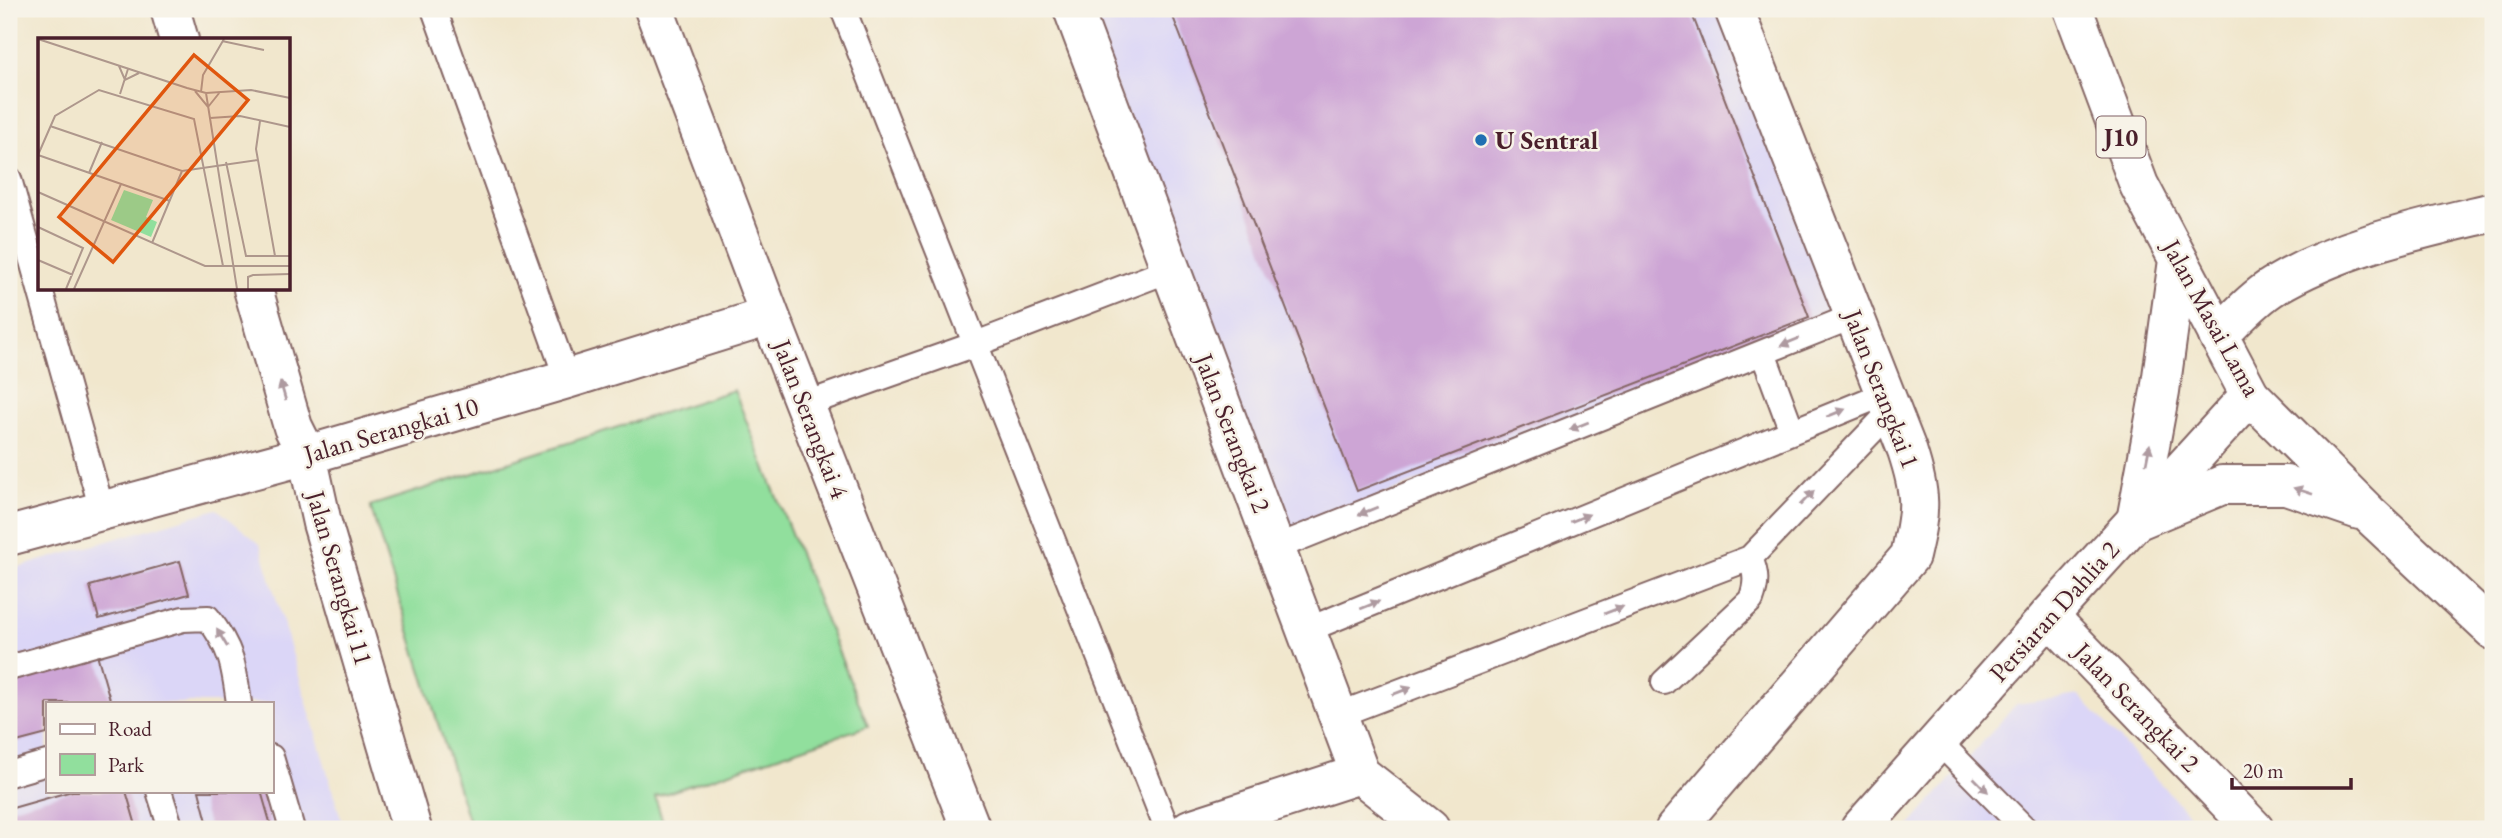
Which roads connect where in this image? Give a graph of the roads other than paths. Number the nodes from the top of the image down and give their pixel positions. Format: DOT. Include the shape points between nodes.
graph roads {
  1 [pos="170,9"];
  2 [pos="434,9"];
  3 [pos="654,9"];
  4 [pos="843,9"];
  5 [pos="1073,9"];
  6 [pos="1734,9"];
  7 [pos="2073,9"];
  8 [pos="178,38"];
  9 [pos="9,179"];
  10 [pos="2493,212"];
  11 [pos="2178,260"];
  12 [pos="1172,269"];
  13 [pos="38,282"];
  14 [pos="40,290"];
  15 [pos="253,290"];
  16 [pos="770,316"];
  17 [pos="1854,316"];
  18 [pos="2218,336"];
  19 [pos="976,344"];
  20 [pos="1763,353"];
  21 [pos="567,379"];
  22 [pos="2250,395"];
  23 [pos="1888,402"];
  24 [pos="806,404"];
  25 [pos="1792,431"];
  26 [pos="307,455"];
  27 [pos="102,510"];
  28 [pos="2368,513"];
  29 [pos="2136,521"];
  30 [pos="9,536"];
  31 [pos="1277,547"];
  32 [pos="1750,558"];
  33 [pos="2049,616"];
  34 [pos="1307,630"];
  35 [pos="2493,630"];
  36 [pos="9,668"];
  37 [pos="1664,682"];
  38 [pos="239,702"];
  39 [pos="1338,715"];
  40 [pos="1938,741"];
  41 [pos="46,763"];
  42 [pos="273,764"];
  43 [pos="9,774"];
  44 [pos="1360,774"];
  45 [pos="159,792"];
  46 [pos="171,829"];
  47 [pos="292,829"];
  48 [pos="412,829"];
  49 [pos="971,829"];
  50 [pos="1167,829"];
  51 [pos="1190,829"];
  52 [pos="1430,829"];
  53 [pos="1675,829"];
  54 [pos="1860,829"];
  55 [pos="2025,829"];
  56 [pos="2254,829"];
  1 -- 8 [label="street"];
  2 -- 21 [label="lane"];
  3 -- 16 [label="street, Jalan Serangkai 4"];
  4 -- 19 [label="lane"];
  5 -- 12 [label="street, Jalan Serangkai 2"];
  6 -- 17 [label="street, Jalan Serangkai 1"];
  7 -- 11 [label="street, Jalan Masai Lama / J10" via="2139,185"];
  9 -- 13 [label="lane"];
  10 -- 18 [label="street" via="2386,238 2315,265 2271,287"];
  11 -- 18 [label="street, Jalan Masai Lama / J10"];
  29 -- 11 [label="street, one-way"];
  12 -- 19 [label="lane"];
  12 -- 31 [label="street, Jalan Serangkai 2"];
  14 -- 27 [label="lane"];
  26 -- 15 [label="street, Jalan Serangkai 11, one-way" via="293,426"];
  16 -- 21 [label="street, Jalan Serangkai 10"];
  16 -- 24 [label="street, Jalan Serangkai 4"];
  17 -- 20 [label="lane, one-way"];
  17 -- 23 [label="street, Jalan Serangkai 1"];
  18 -- 22 [label="street, Jalan Masai Lama / J10"];
  19 -- 24 [label="lane"];
  19 -- 50 [label="lane"];
  20 -- 25 [label="lane"];
  20 -- 31 [label="lane, one-way"];
  21 -- 26 [label="street, Jalan Serangkai 10"];
  22 -- 28 [label="street, Jalan Masai Lama / J10"];
  22 -- 29 [label="street, Persiaran Dahlia 2"];
  25 -- 23 [label="lane, one-way"];
  32 -- 23 [label="lane, one-way"];
  23 -- 53 [label="street, Jalan Serangkai 1" via="1919,485 1919,519 1910,556"];
  24 -- 49 [label="street, Jalan Serangkai 4"];
  34 -- 25 [label="lane, one-way"];
  26 -- 27 [label="street, Jalan Serangkai 10"];
  26 -- 48 [label="street, Jalan Serangkai 11" via="322,523"];
  27 -- 30 [label="street, Jalan Serangkai 10"];
  28 -- 29 [label="street, one-way" via="2286,485 2222,485"];
  28 -- 35 [label="street, Jalan Masai Lama / J10"];
  29 -- 33 [label="street, Persiaran Dahlia 2"];
  31 -- 34 [label="street, Jalan Serangkai 2"];
  32 -- 37 [label="lane" via="1756,572 1751,600"];
  39 -- 32 [label="lane, one-way"];
  33 -- 40 [label="street, Persiaran Dahlia 2"];
  33 -- 56 [label="street, Jalan Serangkai 2"];
  34 -- 39 [label="street, Jalan Serangkai 2"];
  38 -- 36 [label="lane, one-way" via="225,639 208,618 183,619"];
  39 -- 44 [label="street, Jalan Serangkai 2"];
  40 -- 54 [label="street, Persiaran Dahlia 2"];
  40 -- 55 [label="lane, one-way"];
  41 -- 43 [label="lane"];
  42 -- 47 [label="lane"];
  44 -- 51 [label="street"];
  44 -- 52 [label="street"];
  45 -- 46 [label="lane"];
}
